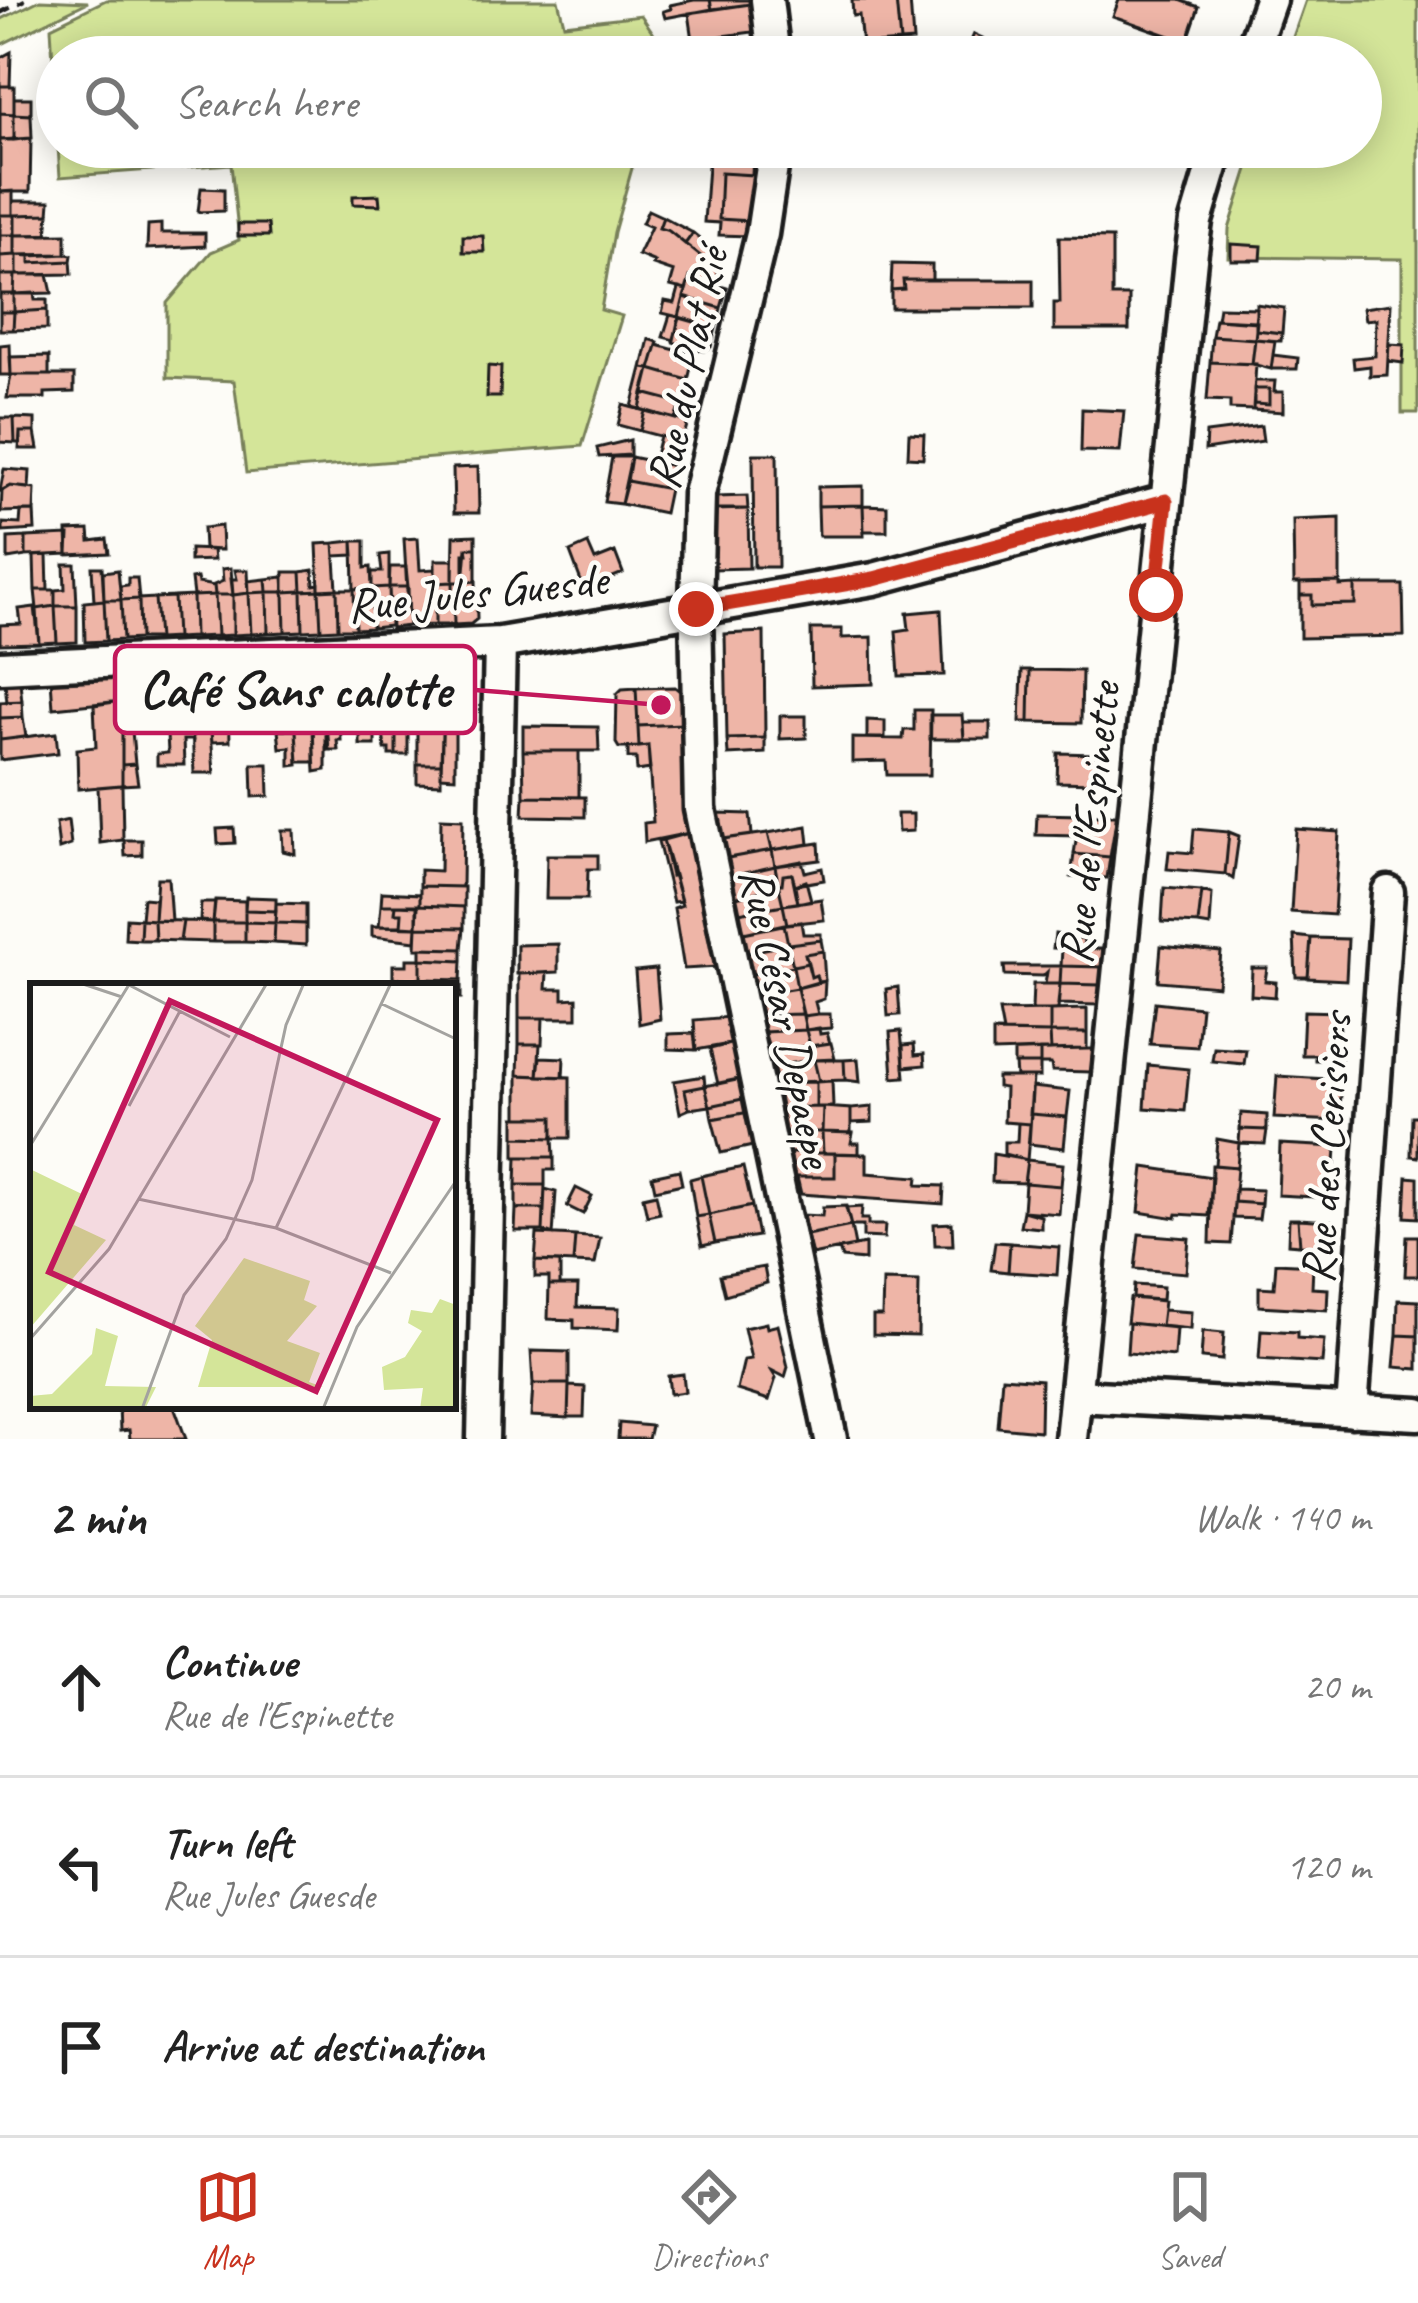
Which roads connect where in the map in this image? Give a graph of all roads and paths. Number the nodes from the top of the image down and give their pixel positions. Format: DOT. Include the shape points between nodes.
graph roads {
  1 [pos="25,0"];
  2 [pos="767,0"];
  3 [pos="1270,0"];
  4 [pos="0,13"];
  5 [pos="771,36"];
  6 [pos="1257,36"];
  7 [pos="772,168"];
  8 [pos="1212,168"];
  9 [pos="1166,501"];
  10 [pos="696,609"];
  11 [pos="500,643"];
  12 [pos="0,667"];
  13 [pos="1388,892"];
  14 [pos="1077,1396"];
  15 [pos="1352,1411"];
  16 [pos="1418,1414"];
  17 [pos="483,1439"];
  18 [pos="831,1439"];
  19 [pos="1071,1439"];
  1 -- 4 [label="path"];
  2 -- 5 [label="street"];
  3 -- 6 [label="street"];
  7 -- 10 [label="street, Rue du Plat Rié" via="699,494"];
  8 -- 9 [label="street, Rue de l'Espinette" via="1196,221"];
  9 -- 10 [label="street, Rue Jules Guesde" via="874,579"];
  9 -- 14 [label="street, Rue de l'Espinette"];
  10 -- 11 [label="street, Rue Jules Guesde"];
  10 -- 18 [label="street, Rue César Depaepe" via="707,854"];
  11 -- 12 [label="street, Rue Jules Guesde"];
  11 -- 17 [label="street"];
  13 -- 15 [label="street, Rue des Cerisiers"];
  14 -- 15 [label="street"];
  14 -- 19 [label="street, Rue de l'Espinette"];
  15 -- 16 [label="street"];
}
